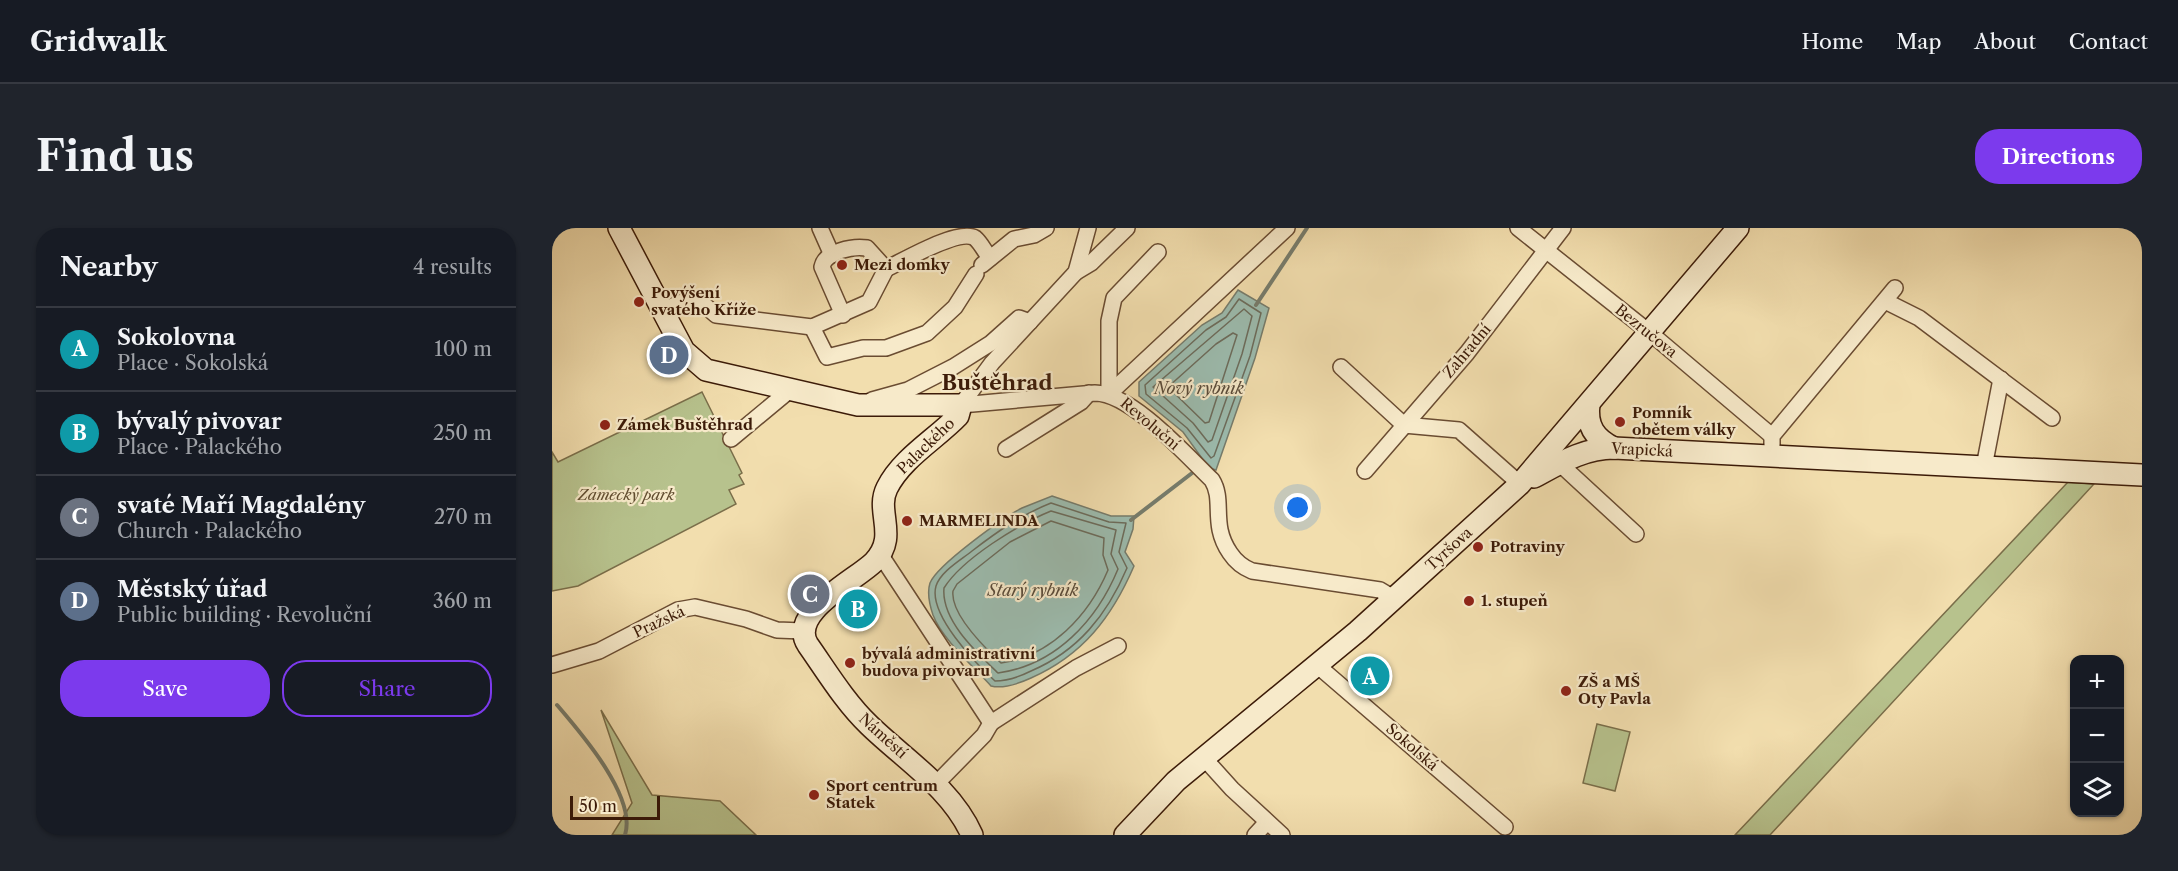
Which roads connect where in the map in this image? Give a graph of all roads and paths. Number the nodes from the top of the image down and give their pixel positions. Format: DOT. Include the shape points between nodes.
graph roads {
  1 [pos="620,228"];
  2 [pos="820,228"];
  3 [pos="1046,228"];
  4 [pos="1088,228"];
  5 [pos="1127,228"];
  6 [pos="1287,228"];
  7 [pos="1518,228"];
  8 [pos="1563,228"];
  9 [pos="1738,228"];
  10 [pos="1547,251"];
  11 [pos="1158,252"];
  12 [pos="832,255"];
  13 [pos="990,258"];
  14 [pos="886,269"];
  15 [pos="1076,272"];
  16 [pos="1895,288"];
  17 [pos="1884,301"];
  18 [pos="663,310"];
  19 [pos="843,315"];
  20 [pos="1030,322"];
  21 [pos="812,327"];
  22 [pos="1648,332"];
  23 [pos="1341,368"];
  24 [pos="2001,379"];
  25 [pos="790,390"];
  26 [pos="1089,393"];
  27 [pos="1109,394"];
  28 [pos="1588,404"];
  29 [pos="865,405"];
  30 [pos="961,405"];
  31 [pos="2052,418"];
  32 [pos="1404,425"];
  33 [pos="731,439"];
  34 [pos="1772,446"];
  35 [pos="1614,448"];
  36 [pos="1006,449"];
  37 [pos="1559,463"];
  38 [pos="1984,467"];
  39 [pos="1365,471"];
  40 [pos="2142,475"];
  41 [pos="1520,484"];
  42 [pos="1636,534"];
  43 [pos="880,554"];
  44 [pos="1395,599"];
  45 [pos="803,631"];
  46 [pos="1118,646"];
  47 [pos="552,665"];
  48 [pos="1318,666"];
  49 [pos="991,723"];
  50 [pos="1204,758"];
  51 [pos="936,784"];
  52 [pos="1267,822"];
  53 [pos="1505,827"];
  54 [pos="972,835"];
  55 [pos="1125,835"];
  56 [pos="1255,835"];
  57 [pos="1282,835"];
  1 -- 18 [label="street, Revoluční"];
  2 -- 12 [label="street"];
  3 -- 13 [label="street" via="1014,239"];
  4 -- 15 [label="street"];
  5 -- 15 [label="street"];
  6 -- 27 [label="street"];
  7 -- 10 [label="street, Bezručova"];
  8 -- 10 [label="street, Zahradní"];
  9 -- 22 [label="street, Tyršova"];
  10 -- 22 [label="street, Bezručova"];
  10 -- 32 [label="street, Zahradní"];
  11 -- 27 [label="street" via="1114,298 1109,321"];
  12 -- 14 [label="street" via="863,247"];
  12 -- 19 [label="street" via="823,262 822,269"];
  13 -- 14 [label="street" via="976,239 967,235 931,245"];
  13 -- 21 [label="street" via="955,307 932,330 889,347 862,348 827,357"];
  14 -- 19 [label="street" via="871,300"];
  15 -- 20 [label="street"];
  16 -- 17 [label="street"];
  17 -- 24 [label="street" via="1911,312"];
  17 -- 34 [label="street"];
  18 -- 21 [label="street" via="685,301 705,304 716,315"];
  18 -- 25 [label="street, Revoluční" via="684,351 697,365 716,374"];
  19 -- 21 [label="street"];
  20 -- 29 [label="street" via="1019,318 991,343 953,367 918,386 875,398"];
  20 -- 30 [label="street" via="992,363"];
  22 -- 28 [label="street, Tyršova"];
  22 -- 34 [label="street, Bezručova"];
  23 -- 32 [label="street"];
  24 -- 31 [label="street"];
  24 -- 38 [label="street"];
  25 -- 29 [label="street, Revoluční"];
  25 -- 33 [label="street"];
  26 -- 27 [label="street, Revoluční"];
  26 -- 30 [label="street, Revoluční"];
  26 -- 36 [label="street"];
  27 -- 44 [label="street, Revoluční" via="1136,410 1212,480 1217,489 1220,535 1240,565 1380,590"];
  28 -- 35 [label="street" via="1588,422 1593,432"];
  28 -- 41 [label="street, Tyršova"];
  29 -- 30 [label="street, Revoluční"];
  30 -- 43 [label="street, Palackého" via="958,416 890,482 884,497 886,538"];
  32 -- 39 [label="street, Zahradní"];
  32 -- 41 [label="street" via="1459,430"];
  34 -- 35 [label="street, Vrapická"];
  34 -- 38 [label="street, Vrapická"];
  35 -- 37 [label="street, Vrapická" via="1587,452"];
  37 -- 41 [label="street, Vrapická"];
  37 -- 42 [label="street"];
  38 -- 40 [label="street, Vrapická"];
  41 -- 44 [label="street, Tyršova"];
  43 -- 45 [label="street" via="822,603"];
  43 -- 49 [label="street"];
  44 -- 48 [label="street, Tyršova"];
  45 -- 47 [label="street, Pražská" via="777,630 695,607 678,610 599,651"];
  45 -- 51 [label="street, Náměstí" via="808,645 860,716"];
  46 -- 49 [label="street"];
  48 -- 50 [label="street, Tyršova"];
  48 -- 53 [label="street, Sokolská"];
  49 -- 51 [label="street"];
  50 -- 52 [label="street"];
  50 -- 55 [label="street, Tyršova" via="1157,799"];
  51 -- 54 [label="street, Náměstí"];
  52 -- 56 [label="street"];
  52 -- 57 [label="street"];
}
